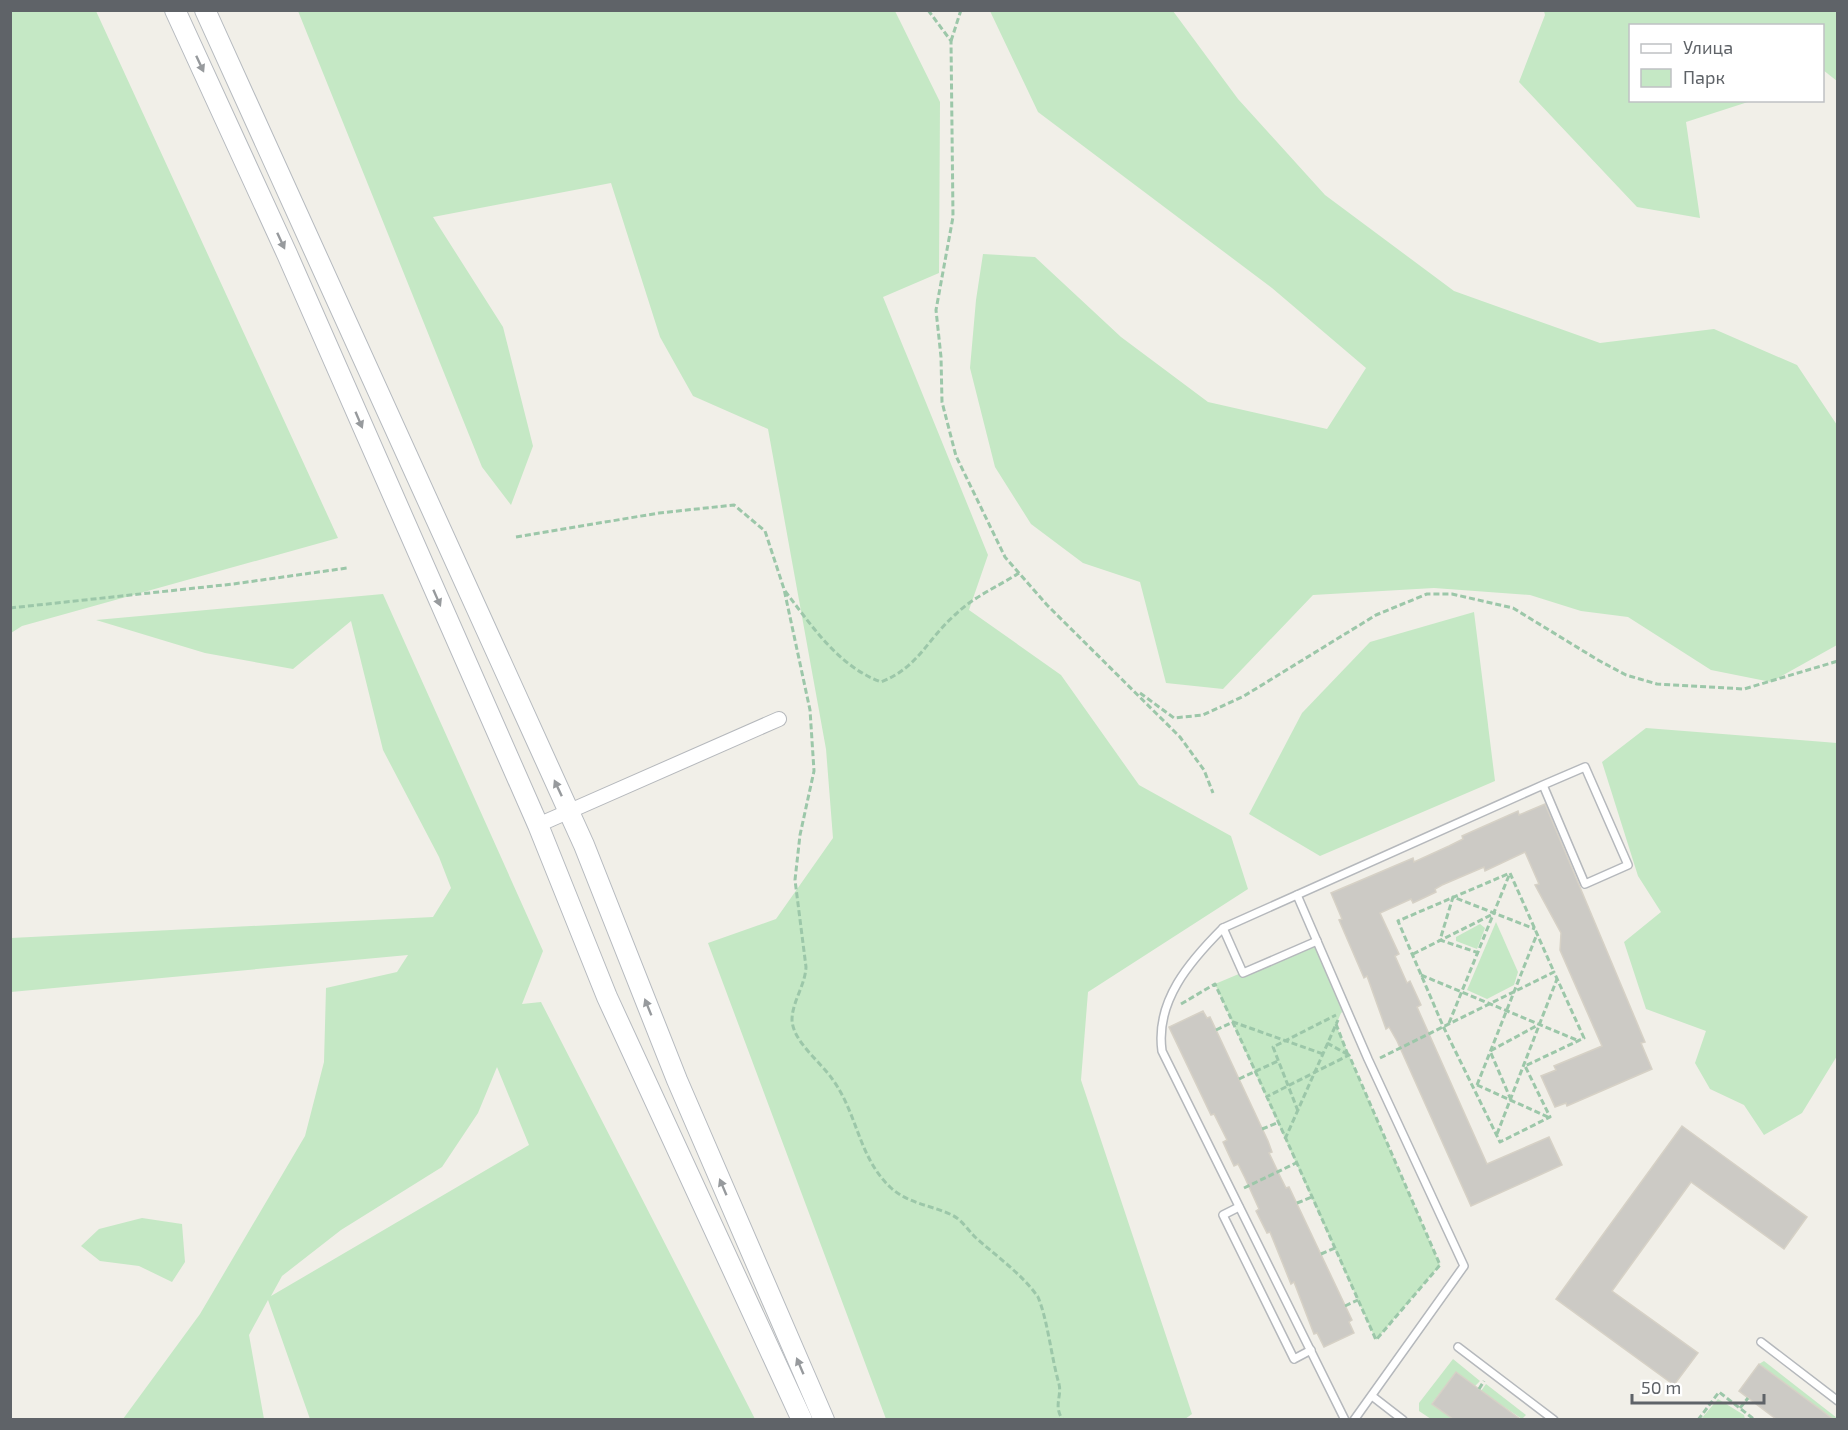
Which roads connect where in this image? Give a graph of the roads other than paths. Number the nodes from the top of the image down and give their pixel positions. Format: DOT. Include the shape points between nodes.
graph roads {
  1 [pos="175,10"];
  2 [pos="205,10"];
  3 [pos="779,719"];
  4 [pos="1543,785"];
  5 [pos="568,812"];
  6 [pos="538,825"];
  7 [pos="1297,895"];
  8 [pos="1223,927"];
  9 [pos="1317,941"];
  10 [pos="1239,1207"];
  11 [pos="1761,1342"];
  12 [pos="1458,1347"];
  13 [pos="1311,1350"];
  14 [pos="1372,1396"];
  15 [pos="1838,1401"];
  16 [pos="802,1419"];
  17 [pos="824,1419"];
  18 [pos="1345,1419"];
  19 [pos="1354,1419"];
  20 [pos="1403,1419"];
  21 [pos="1554,1419"];
  1 -- 6 [label="main road, one-way"];
  5 -- 2 [label="main road, one-way"];
  3 -- 5 [label="street"];
  4 -- 4 [label="lane" via="1586,767 1628,866 1585,884"];
  4 -- 7 [label="lane"];
  5 -- 6 [label="street"];
  17 -- 5 [label="main road, one-way" via="677,1080"];
  6 -- 16 [label="main road" via="607,997"];
  7 -- 8 [label="lane"];
  7 -- 9 [label="lane"];
  8 -- 9 [label="lane" via="1243,973"];
  8 -- 10 [label="lane" via="1176,982 1160,1035 1162,1051"];
  9 -- 14 [label="lane" via="1464,1266"];
  10 -- 13 [label="lane"];
  10 -- 13 [label="lane" via="1223,1215 1294,1359"];
  11 -- 15 [label="lane"];
  12 -- 21 [label="lane"];
  13 -- 18 [label="lane"];
  14 -- 19 [label="lane"];
  14 -- 20 [label="lane"];
}
